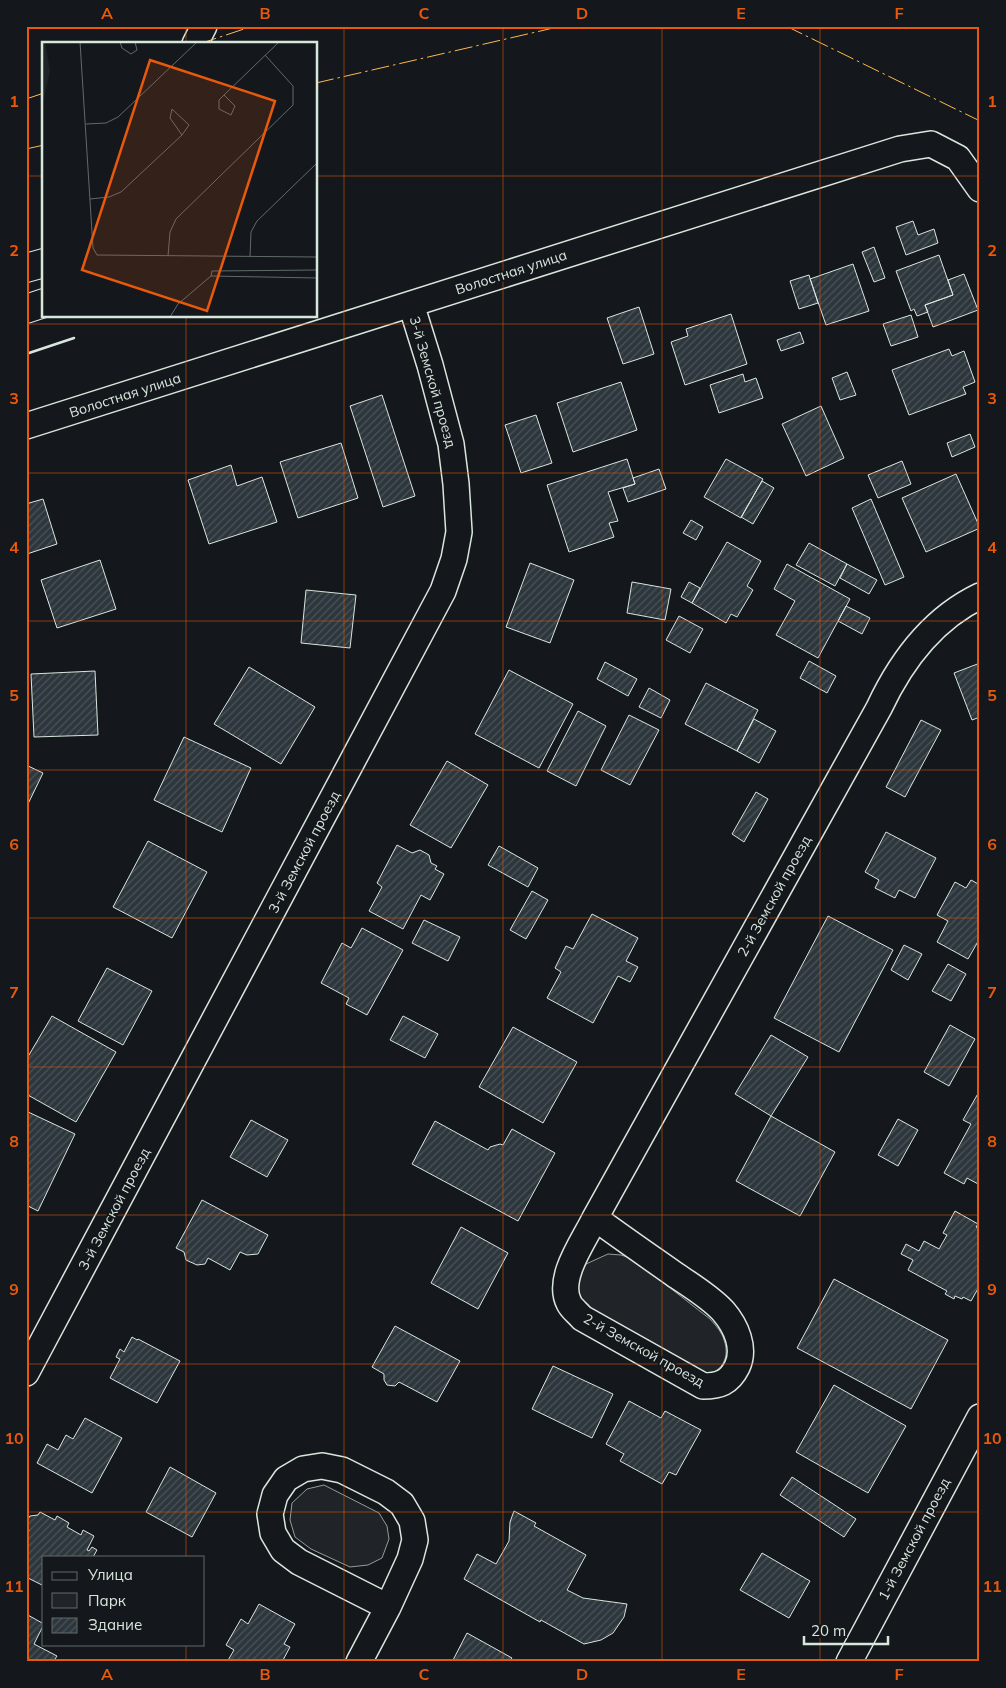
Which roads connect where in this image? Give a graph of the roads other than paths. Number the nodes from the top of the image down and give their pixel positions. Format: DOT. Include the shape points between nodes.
graph roads {
  1 [pos="204,26"];
  2 [pos="195,42"];
  3 [pos="980,188"];
  4 [pos="42,264"];
  5 [pos="26,268"];
  6 [pos="42,304"];
  7 [pos="411,304"];
  8 [pos="26,309"];
  9 [pos="26,426"];
  10 [pos="980,596"];
  11 [pos="595,1218"];
  12 [pos="26,1373"];
  13 [pos="980,1417"];
  14 [pos="388,1608"];
  15 [pos="359,1662"];
  16 [pos="849,1662"];
  1 -- 2 [label="street"];
  3 -- 7 [label="street, Волостная улица" via="958,158 931,144 900,149"];
  4 -- 5 [label="street"];
  6 -- 8 [label="street"];
  7 -- 9 [label="street, Волостная улица"];
  7 -- 12 [label="street, 3-й Земской проезд" via="452,444 459,532 443,591"];
  10 -- 11 [label="street, 2-й Земской проезд" via="933,629 902,664"];
  11 -- 11 [label="street, 2-й Земской проезд" via="723,1311 739,1337 741,1351 734,1374 727,1382 703,1386 582,1318 569,1304 566,1279"];
  13 -- 16 [label="street, 1-й Земской проезд"];
  14 -- 14 [label="street" via="415,1540 412,1521 402,1504 386,1492 342,1470 322,1466 303,1469 286,1479 275,1495 270,1514 273,1533 283,1550 299,1562"];
  14 -- 15 [label="street"];
}
